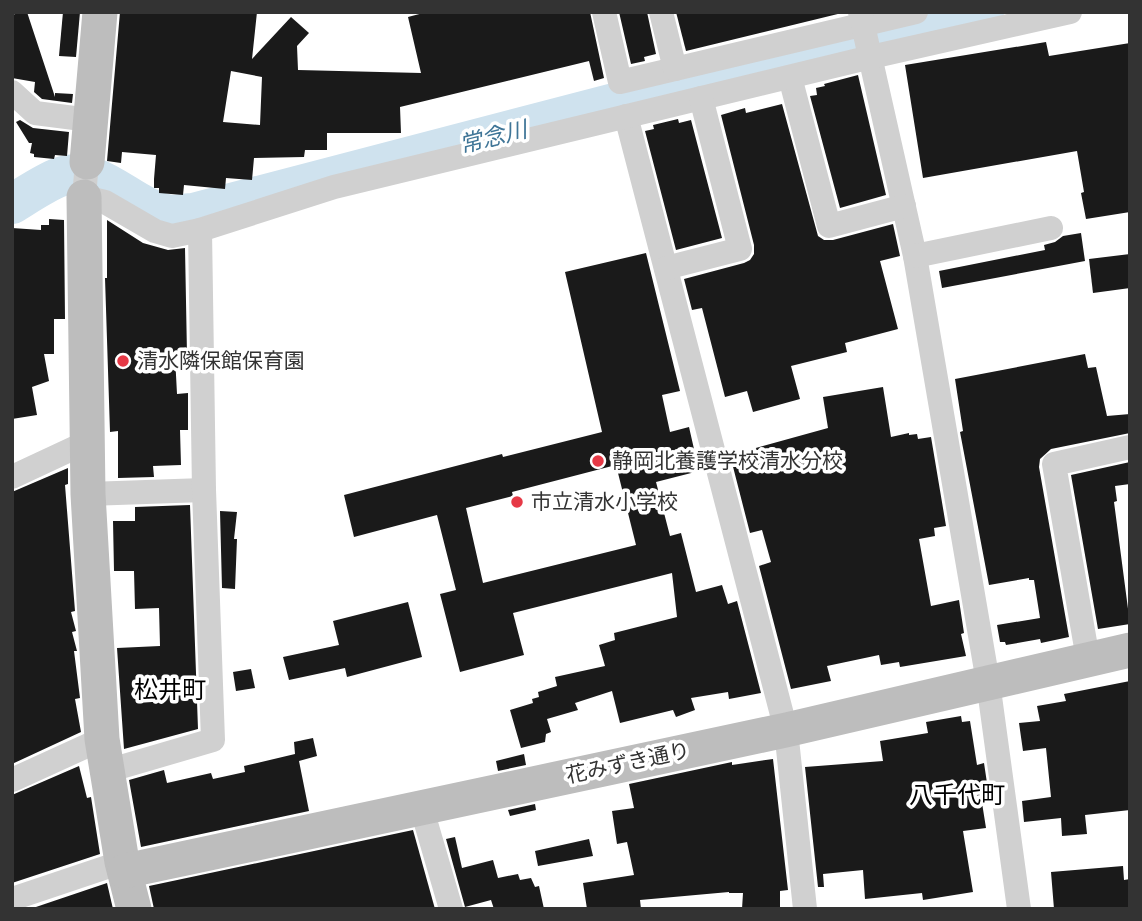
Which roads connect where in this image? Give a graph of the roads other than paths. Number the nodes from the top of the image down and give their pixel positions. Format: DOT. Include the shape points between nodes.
graph roads {
  1 [pos="100,12"];
  2 [pos="604,12"];
  3 [pos="661,12"];
  4 [pos="916,12"];
  5 [pos="1070,12"];
  6 [pos="862,19"];
  7 [pos="871,57"];
  8 [pos="675,69"];
  9 [pos="790,77"];
  10 [pos="12,92"];
  11 [pos="701,98"];
  12 [pos="626,116"];
  13 [pos="90,120"];
  14 [pos="87,162"];
  15 [pos="84,197"];
  16 [pos="904,206"];
  17 [pos="1051,228"];
  18 [pos="200,230"];
  19 [pos="915,256"];
  20 [pos="666,268"];
  21 [pos="88,442"];
  22 [pos="1130,447"];
  23 [pos="12,477"];
  24 [pos="204,490"];
  25 [pos="88,494"];
  26 [pos="1130,650"];
  27 [pos="1088,659"];
  28 [pos="988,682"];
  29 [pos="786,730"];
  30 [pos="104,755"];
  31 [pos="12,780"];
  32 [pos="421,806"];
  33 [pos="123,866"];
  34 [pos="12,899"];
  35 [pos="134,909"];
  36 [pos="451,909"];
  37 [pos="805,909"];
  38 [pos="1019,909"];
  1 -- 13 [label="street"];
  2 -- 8 [label="street" via="620,82"];
  3 -- 8 [label="street"];
  4 -- 6 [label="street"];
  5 -- 7 [label="street"];
  6 -- 7 [label="street"];
  6 -- 8 [label="street"];
  7 -- 9 [label="street"];
  7 -- 16 [label="street"];
  9 -- 11 [label="street"];
  9 -- 16 [label="street" via="829,226"];
  10 -- 13 [label="street" via="35,113"];
  11 -- 12 [label="street"];
  11 -- 20 [label="street" via="740,248"];
  12 -- 18 [label="street" via="334,187"];
  12 -- 20 [label="street"];
  13 -- 14 [label="street"];
  14 -- 15 [label="street"];
  15 -- 18 [label="street" via="105,202 155,232 172,236"];
  15 -- 21 [label="street"];
  16 -- 19 [label="street"];
  17 -- 19 [label="street"];
  18 -- 24 [label="street"];
  19 -- 28 [label="street"];
  20 -- 29 [label="street"];
  21 -- 23 [label="street"];
  21 -- 25 [label="street"];
  22 -- 27 [label="street" via="1054,464"];
  24 -- 25 [label="street"];
  24 -- 30 [label="street" via="213,740"];
  25 -- 30 [label="street"];
  26 -- 27 [label="street, 花みずき通り"];
  27 -- 28 [label="street, 花みずき通り"];
  28 -- 29 [label="street, 花みずき通り"];
  28 -- 38 [label="street"];
  29 -- 32 [label="street, 花みずき通り"];
  29 -- 37 [label="street"];
  30 -- 31 [label="street"];
  30 -- 33 [label="street"];
  32 -- 33 [label="street, 花みずき通り"];
  32 -- 36 [label="street"];
  33 -- 34 [label="street"];
  33 -- 35 [label="street"];
}
